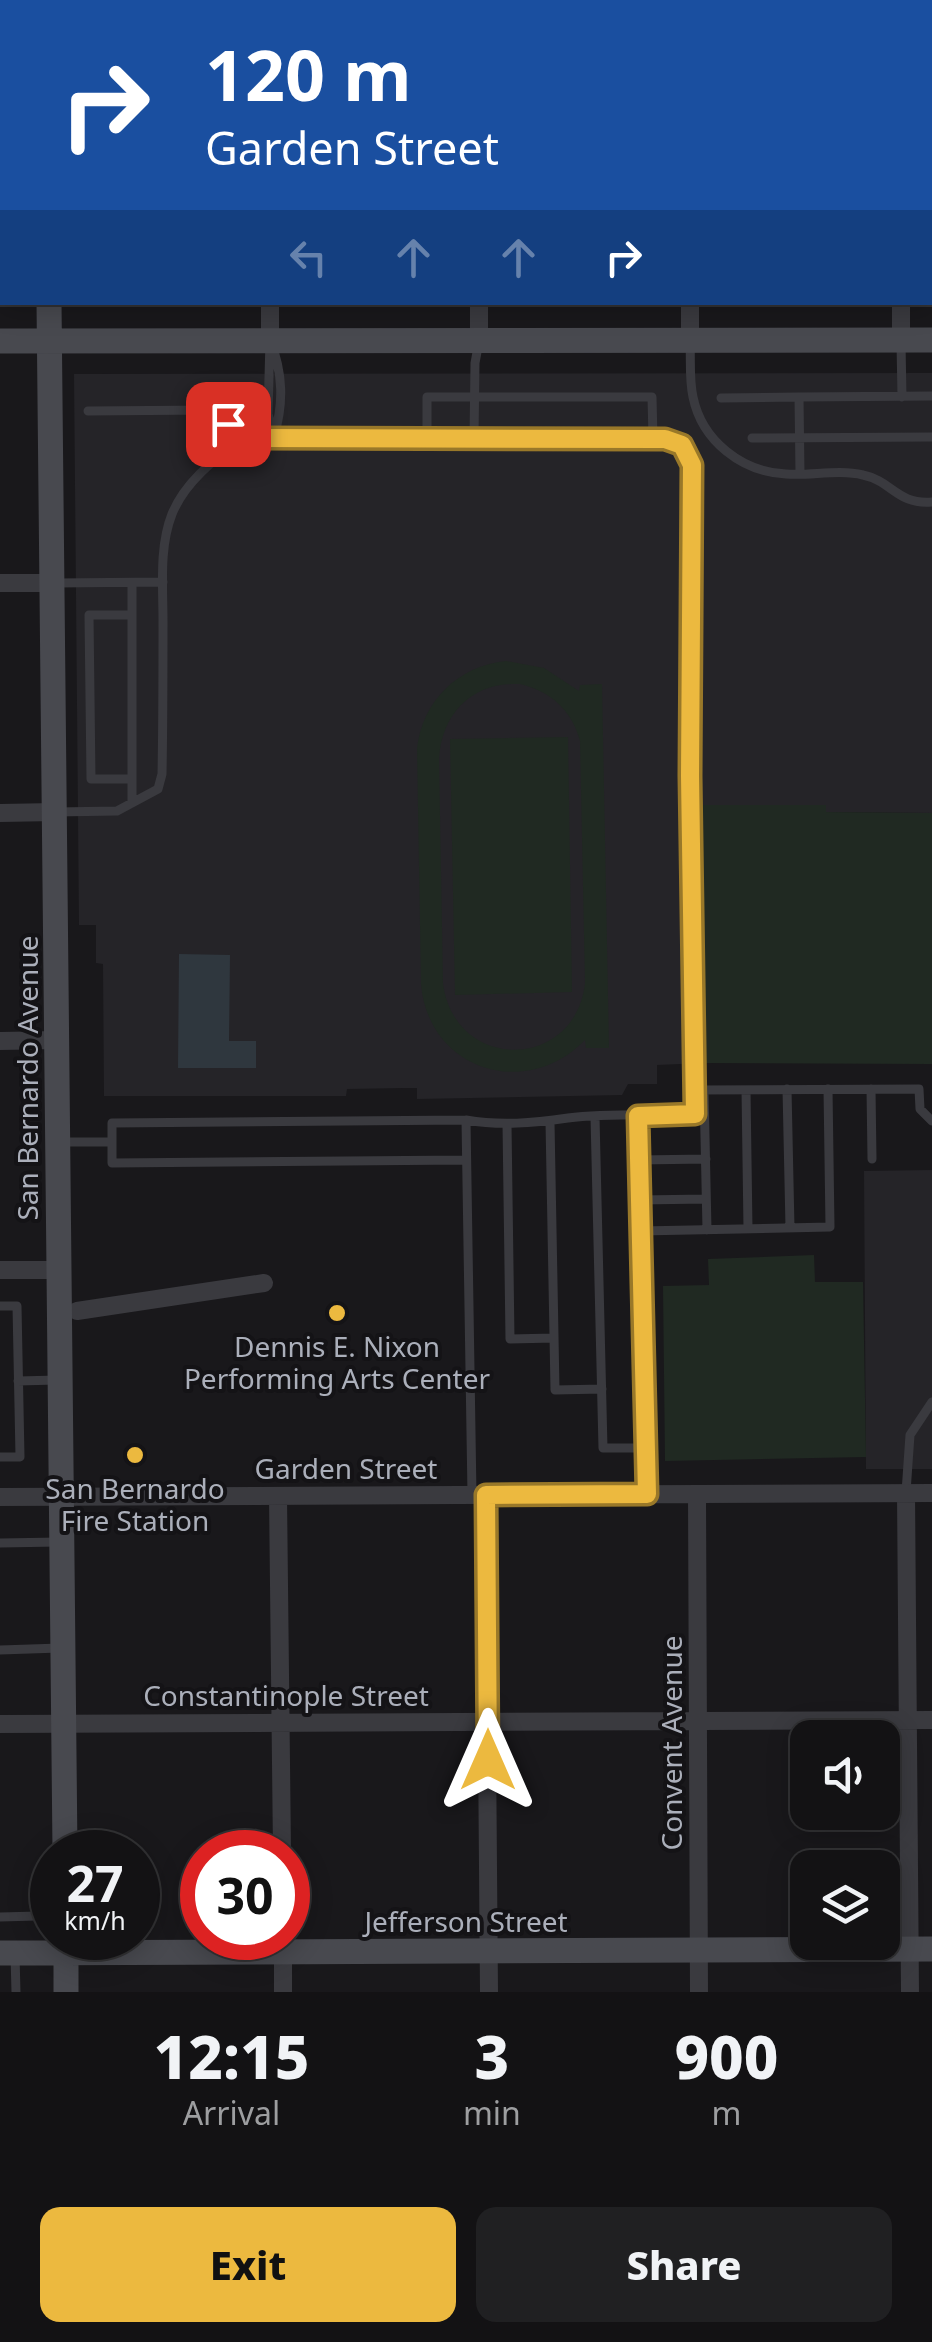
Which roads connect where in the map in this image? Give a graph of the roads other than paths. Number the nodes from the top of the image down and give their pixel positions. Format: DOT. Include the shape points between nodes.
graph roads {
  1 [pos="49,305"];
  2 [pos="270,305"];
  3 [pos="479,305"];
  4 [pos="690,305"];
  5 [pos="901,305"];
  6 [pos="49,340"];
  7 [pos="270,340"];
  8 [pos="479,340"];
  9 [pos="690,340"];
  10 [pos="902,340"];
  11 [pos="932,340"];
  12 [pos="0,341"];
  13 [pos="902,396"];
  14 [pos="932,396"];
  15 [pos="474,397"];
  16 [pos="799,397"];
  17 [pos="722,398"];
  18 [pos="88,411"];
  19 [pos="274,436"];
  20 [pos="932,436"];
  21 [pos="246,438"];
  22 [pos="426,438"];
  23 [pos="474,438"];
  24 [pos="752,438"];
  25 [pos="800,438"];
  26 [pos="653,439"];
  27 [pos="800,474"];
  28 [pos="932,502"];
  29 [pos="163,582"];
  30 [pos="0,583"];
  31 [pos="53,583"];
  32 [pos="132,583"];
  33 [pos="132,615"];
  34 [pos="132,779"];
  35 [pos="132,803"];
  36 [pos="56,812"];
  37 [pos="0,813"];
  38 [pos="56,1040"];
  39 [pos="0,1041"];
  40 [pos="787,1089"];
  41 [pos="828,1089"];
  42 [pos="871,1089"];
  43 [pos="700,1090"];
  44 [pos="746,1090"];
  45 [pos="638,1116"];
  46 [pos="595,1118"];
  47 [pos="466,1120"];
  48 [pos="932,1121"];
  49 [pos="550,1122"];
  50 [pos="506,1124"];
  51 [pos="58,1142"];
  52 [pos="112,1142"];
  53 [pos="706,1159"];
  54 [pos="872,1159"];
  55 [pos="466,1160"];
  56 [pos="640,1160"];
  57 [pos="706,1199"];
  58 [pos="640,1200"];
  59 [pos="790,1228"];
  60 [pos="748,1229"];
  61 [pos="641,1230"];
  62 [pos="707,1230"];
  63 [pos="0,1270"];
  64 [pos="59,1270"];
  65 [pos="264,1283"];
  66 [pos="0,1306"];
  67 [pos="77,1312"];
  68 [pos="554,1338"];
  69 [pos="18,1380"];
  70 [pos="60,1380"];
  71 [pos="602,1389"];
  72 [pos="932,1402"];
  73 [pos="646,1448"];
  74 [pos="0,1457"];
  75 [pos="932,1492"];
  76 [pos="906,1493"];
  77 [pos="647,1494"];
  78 [pos="697,1494"];
  79 [pos="479,1495"];
  80 [pos="278,1496"];
  81 [pos="0,1497"];
  82 [pos="62,1497"];
  83 [pos="62,1542"];
  84 [pos="0,1543"];
  85 [pos="63,1648"];
  86 [pos="0,1650"];
  87 [pos="698,1720"];
  88 [pos="908,1720"];
  89 [pos="932,1720"];
  90 [pos="280,1722"];
  91 [pos="487,1722"];
  92 [pos="64,1723"];
  93 [pos="0,1724"];
  94 [pos="65,1830"];
  95 [pos="282,1830"];
  96 [pos="0,1916"];
  97 [pos="30,1916"];
  98 [pos="310,1945"];
  99 [pos="921,1949"];
  100 [pos="700,1950"];
  101 [pos="489,1951"];
  102 [pos="8,1953"];
  103 [pos="66,1960"];
  104 [pos="283,1960"];
  105 [pos="16,1992"];
  106 [pos="66,1992"];
  107 [pos="283,1992"];
  108 [pos="489,1992"];
  109 [pos="699,1992"];
  110 [pos="910,1992"];
  1 -- 6 [label="main road, San Bernardo Avenue"];
  2 -- 7 [label="street"];
  3 -- 8 [label="street"];
  4 -- 9 [label="street"];
  5 -- 10 [label="street"];
  6 -- 7 [label="main road"];
  6 -- 12 [label="main road"];
  6 -- 31 [label="main road, San Bernardo Avenue"];
  7 -- 8 [label="main road"];
  7 -- 19 [label="lane" via="268,414"];
  8 -- 9 [label="main road"];
  8 -- 15 [label="lane"];
  9 -- 10 [label="main road"];
  9 -- 27 [label="lane" via="692,396 714,440 740,462"];
  10 -- 11 [label="main road"];
  10 -- 13 [label="lane"];
  13 -- 14 [label="lane"];
  13 -- 16 [label="lane"];
  15 -- 22 [label="lane" via="426,396"];
  15 -- 23 [label="lane"];
  15 -- 26 [label="lane" via="652,397"];
  16 -- 17 [label="lane"];
  16 -- 25 [label="lane"];
  18 -- 21 [label="lane" via="210,410"];
  19 -- 21 [label="lane"];
  19 -- 22 [label="lane"];
  20 -- 25 [label="lane"];
  21 -- 29 [label="lane" via="222,453 180,498 166,530"];
  22 -- 23 [label="lane"];
  23 -- 26 [label="lane"];
  24 -- 25 [label="lane"];
  25 -- 27 [label="lane"];
  26 -- 43 [label="lane" via="682,445 692,465 690,776"];
  27 -- 28 [label="lane" via="865,475 903,498"];
  29 -- 32 [label="lane"];
  29 -- 35 [label="lane" via="162,774 158,789"];
  30 -- 31 [label="street"];
  31 -- 32 [label="lane"];
  31 -- 36 [label="main road, San Bernardo Avenue"];
  32 -- 33 [label="lane"];
  33 -- 34 [label="lane"];
  33 -- 34 [label="lane" via="89,615 91,779"];
  34 -- 35 [label="lane"];
  35 -- 36 [label="lane" via="106,813"];
  36 -- 37 [label="street"];
  36 -- 38 [label="main road, San Bernardo Avenue"];
  38 -- 39 [label="street"];
  38 -- 51 [label="main road, San Bernardo Avenue"];
  40 -- 41 [label="lane"];
  40 -- 44 [label="lane"];
  40 -- 59 [label="lane"];
  41 -- 42 [label="lane"];
  41 -- 59 [label="lane" via="830,1228"];
  42 -- 48 [label="lane" via="919,1088 920,1110"];
  42 -- 54 [label="lane"];
  43 -- 44 [label="lane"];
  43 -- 45 [label="lane" via="695,1114"];
  43 -- 53 [label="lane"];
  44 -- 60 [label="lane"];
  45 -- 46 [label="lane"];
  45 -- 56 [label="lane"];
  46 -- 49 [label="lane"];
  46 -- 71 [label="lane"];
  47 -- 50 [label="lane"];
  47 -- 52 [label="lane" via="112,1123"];
  47 -- 55 [label="lane"];
  49 -- 50 [label="lane"];
  49 -- 68 [label="lane"];
  50 -- 68 [label="lane" via="510,1339"];
  51 -- 52 [label="lane"];
  51 -- 64 [label="main road, San Bernardo Avenue"];
  52 -- 55 [label="lane" via="112,1163"];
  53 -- 56 [label="lane"];
  53 -- 57 [label="lane"];
  55 -- 79 [label="lane"];
  56 -- 58 [label="lane"];
  57 -- 58 [label="lane"];
  57 -- 62 [label="lane"];
  58 -- 61 [label="lane"];
  59 -- 60 [label="lane"];
  60 -- 62 [label="lane"];
  61 -- 62 [label="lane"];
  61 -- 73 [label="lane"];
  63 -- 64 [label="street"];
  64 -- 70 [label="main road, San Bernardo Avenue"];
  65 -- 67 [label="street"];
  66 -- 69 [label="lane" via="18,1306"];
  68 -- 71 [label="lane" via="556,1390"];
  69 -- 70 [label="lane"];
  69 -- 74 [label="lane" via="20,1456"];
  70 -- 82 [label="main road, San Bernardo Avenue"];
  71 -- 73 [label="lane" via="603,1448"];
  72 -- 76 [label="lane" via="910,1434"];
  73 -- 77 [label="lane"];
  75 -- 76 [label="street, Garden Street"];
  76 -- 78 [label="street, Garden Street"];
  76 -- 88 [label="street"];
  77 -- 78 [label="street, Garden Street"];
  77 -- 79 [label="street, Garden Street"];
  78 -- 87 [label="street, Convent Avenue"];
  79 -- 80 [label="street, Garden Street"];
  79 -- 91 [label="street"];
  80 -- 82 [label="street, Garden Street"];
  80 -- 90 [label="street"];
  81 -- 82 [label="street, Garden Street"];
  82 -- 83 [label="main road, San Bernardo Avenue"];
  83 -- 84 [label="lane"];
  83 -- 85 [label="main road, San Bernardo Avenue"];
  85 -- 86 [label="lane"];
  85 -- 92 [label="main road, San Bernardo Avenue"];
  87 -- 88 [label="street, Constantinople Street"];
  87 -- 91 [label="street, Constantinople Street"];
  87 -- 100 [label="street, Convent Avenue"];
  88 -- 89 [label="street, Constantinople Street"];
  88 -- 99 [label="street"];
  90 -- 91 [label="street, Constantinople Street"];
  90 -- 92 [label="street, Constantinople Street"];
  90 -- 95 [label="street"];
  91 -- 101 [label="street"];
  92 -- 93 [label="street, Constantinople Street"];
  92 -- 94 [label="main road, San Bernardo Avenue"];
  96 -- 97 [label="lane"];
  98 -- 101 [label="main road, Jefferson Street"];
  99 -- 100 [label="main road, Jefferson Street"];
  99 -- 110 [label="street"];
  100 -- 101 [label="main road, Jefferson Street"];
  100 -- 109 [label="street, Convent Avenue"];
  101 -- 108 [label="street"];
  102 -- 105 [label="lane"];
  103 -- 106 [label="main road"];
  104 -- 107 [label="street"];
}
